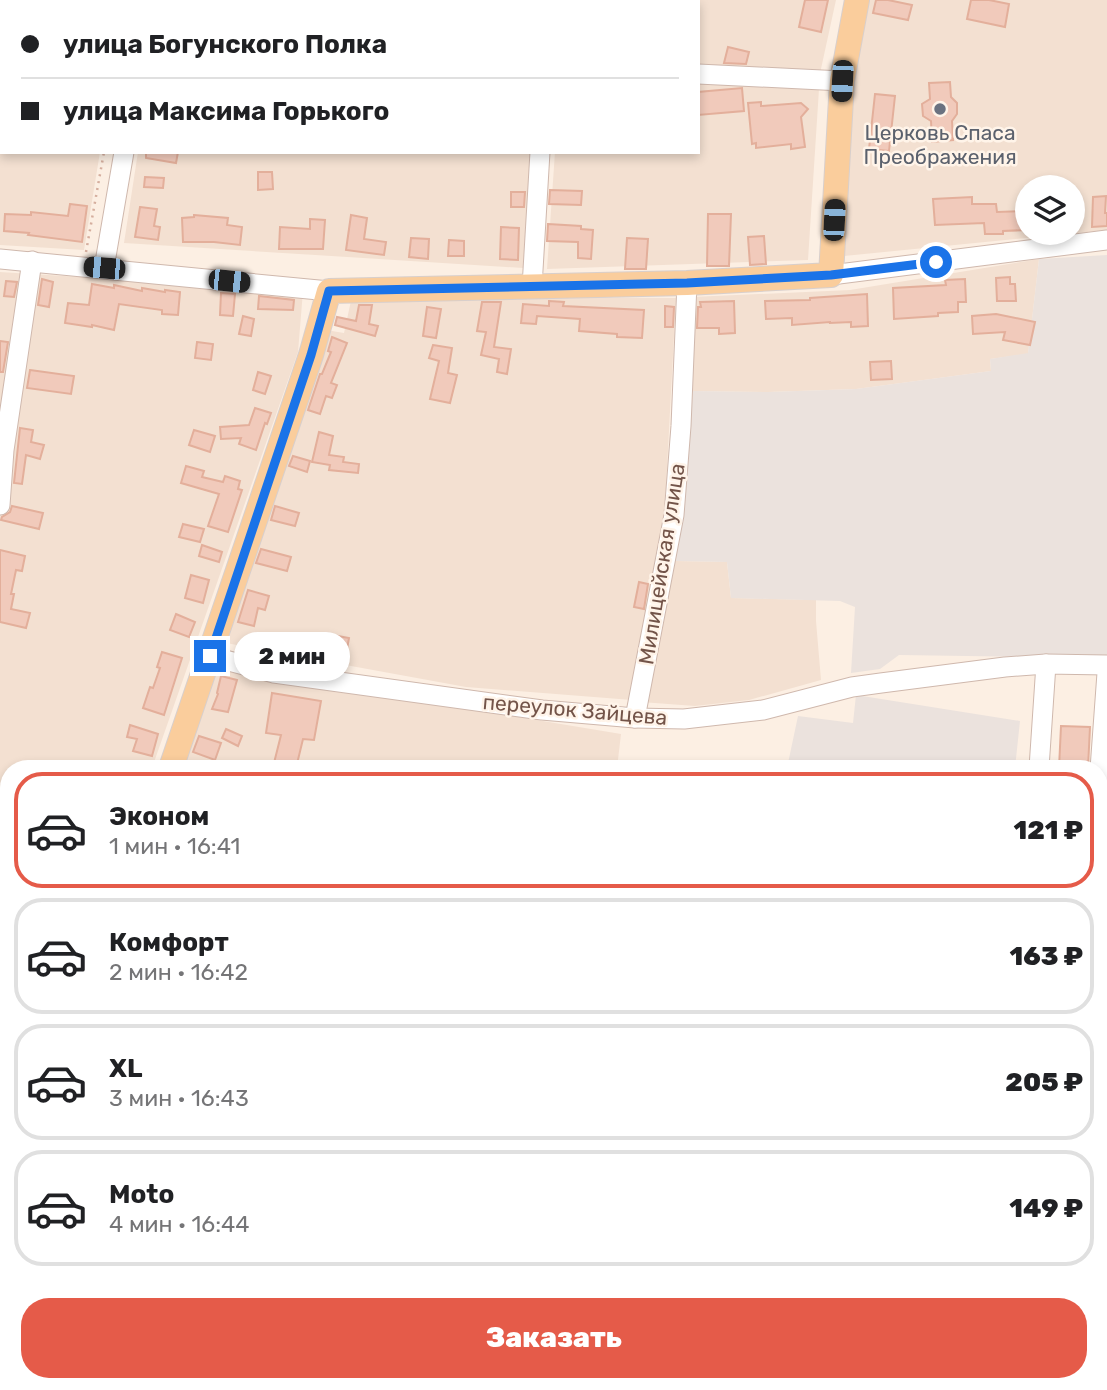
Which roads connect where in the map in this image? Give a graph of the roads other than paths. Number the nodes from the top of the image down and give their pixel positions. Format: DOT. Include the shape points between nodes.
graph roads {
  1 [pos="857,0"];
  2 [pos="700,74"];
  3 [pos="842,81"];
  4 [pos="124,154"];
  5 [pos="540,154"];
  6 [pos="1107,240"];
  7 [pos="0,259"];
  8 [pos="32,261"];
  9 [pos="104,268"];
  10 [pos="831,275"];
  11 [pos="687,283"];
  12 [pos="532,287"];
  13 [pos="329,291"];
  14 [pos="0,505"];
  15 [pos="210,656"];
  16 [pos="1046,664"];
  17 [pos="1107,665"];
  18 [pos="1107,674"];
  19 [pos="635,718"];
  20 [pos="174,760"];
  21 [pos="1040,760"];
  22 [pos="1101,760"];
  1 -- 3 [label="main road"];
  2 -- 3 [label="street"];
  3 -- 10 [label="main road"];
  4 -- 9 [label="street"];
  5 -- 12 [label="street"];
  6 -- 10 [label="street"];
  7 -- 8 [label="street"];
  8 -- 9 [label="street"];
  8 -- 14 [label="street"];
  9 -- 13 [label="street"];
  10 -- 11 [label="main road"];
  11 -- 12 [label="main road"];
  11 -- 19 [label="street, Милицейская улица" via="674,515"];
  12 -- 13 [label="main road"];
  13 -- 15 [label="main road"];
  15 -- 19 [label="street, переулок Зайцева" via="274,673 542,710"];
  15 -- 20 [label="main road"];
  16 -- 17 [label="street, переулок Зайцева"];
  16 -- 19 [label="street, переулок Зайцева" via="852,687 745,713"];
  16 -- 21 [label="street"];
  18 -- 22 [label="street"];
}
